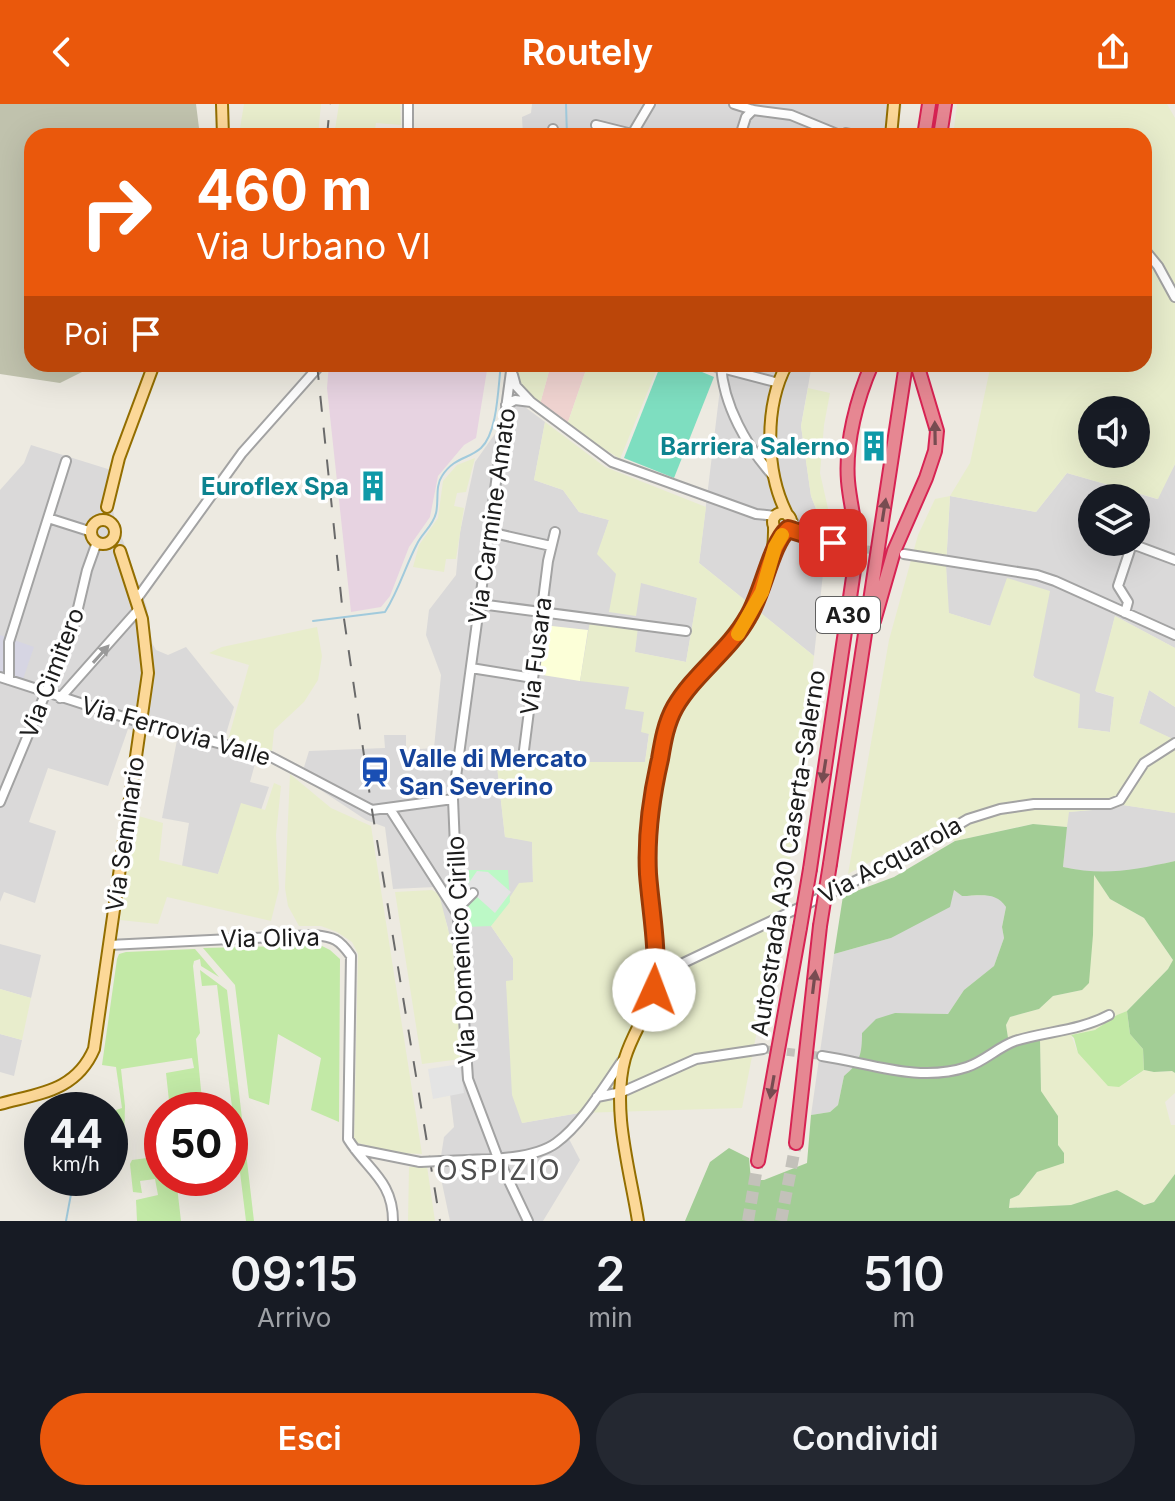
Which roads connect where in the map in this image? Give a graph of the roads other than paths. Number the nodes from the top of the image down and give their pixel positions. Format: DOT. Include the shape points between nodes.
graph roads {
  1 [pos="222,104"];
  2 [pos="408,104"];
  3 [pos="650,104"];
  4 [pos="734,104"];
  5 [pos="894,104"];
  6 [pos="929,104"];
  7 [pos="945,104"];
  8 [pos="759,108"];
  9 [pos="596,125"];
  10 [pos="223,128"];
  11 [pos="408,128"];
  12 [pos="606,128"];
  13 [pos="635,128"];
  14 [pos="743,128"];
  15 [pos="815,128"];
  16 [pos="892,128"];
  17 [pos="925,128"];
  18 [pos="941,128"];
  19 [pos="1152,259"];
  20 [pos="1175,297"];
  21 [pos="151,372"];
  22 [pos="314,372"];
  23 [pos="512,372"];
  24 [pos="722,372"];
  25 [pos="741,372"];
  26 [pos="784,372"];
  27 [pos="869,372"];
  28 [pos="905,372"];
  29 [pos="920,372"];
  30 [pos="779,383"];
  31 [pos="512,388"];
  32 [pos="515,400"];
  33 [pos="531,402"];
  34 [pos="506,405"];
  35 [pos="66,461"];
  36 [pos="775,478"];
  37 [pos="48,518"];
  38 [pos="782,520"];
  39 [pos="108,526"];
  40 [pos="489,532"];
  41 [pos="555,532"];
  42 [pos="98,539"];
  43 [pos="551,546"];
  44 [pos="850,547"];
  45 [pos="120,551"];
  46 [pos="904,554"];
  47 [pos="1175,560"];
  48 [pos="480,604"];
  49 [pos="138,605"];
  50 [pos="541,612"];
  51 [pos="1125,613"];
  52 [pos="686,631"];
  53 [pos="1175,634"];
  54 [pos="471,668"];
  55 [pos="533,678"];
  56 [pos="4,679"];
  57 [pos="46,693"];
  58 [pos="856,694"];
  59 [pos="60,698"];
  60 [pos="142,723"];
  61 [pos="1175,743"];
  62 [pos="530,758"];
  63 [pos="453,799"];
  64 [pos="0,802"];
  65 [pos="390,809"];
  66 [pos="473,893"];
  67 [pos="458,912"];
  68 [pos="109,945"];
  69 [pos="656,976"];
  70 [pos="1109,1015"];
  71 [pos="763,1049"];
  72 [pos="822,1056"];
  73 [pos="626,1057"];
  74 [pos="622,1092"];
  75 [pos="596,1097"];
  76 [pos="0,1104"];
  77 [pos="796,1143"];
  78 [pos="354,1149"];
  79 [pos="498,1158"];
  80 [pos="758,1161"];
  81 [pos="393,1221"];
  82 [pos="528,1221"];
  83 [pos="638,1221"];
  1 -- 10 [label="main road"];
  2 -- 11 [label="street"];
  3 -- 13 [label="street"];
  4 -- 8 [label="street"];
  5 -- 16 [label="main road"];
  6 -- 17 [label="highway"];
  7 -- 18 [label="highway"];
  8 -- 14 [label="street" via="746,117"];
  8 -- 15 [label="street" via="791,115"];
  9 -- 12 [label="street"];
  19 -- 20 [label="street"];
  21 -- 39 [label="main road" via="119,458 107,507"];
  22 -- 49 [label="street" via="233,464"];
  23 -- 31 [label="street"];
  24 -- 36 [label="street" via="746,439"];
  25 -- 30 [label="street"];
  26 -- 30 [label="main road"];
  27 -- 80 [label="highway, Autostrada A30 Caserta-Salerno / A30, one-way, bridge" via="848,461 857,550 810,869"];
  58 -- 28 [label="highway, Autostrada A30 Caserta-Salerno / A30, one-way"];
  58 -- 29 [label="highway, one-way" via="889,567 935,451 937,431"];
  30 -- 36 [label="main road" via="771,422"];
  31 -- 32 [label="street"];
  31 -- 33 [label="street"];
  31 -- 34 [label="street, Via Carmine Amato"];
  32 -- 33 [label="street"];
  32 -- 34 [label="street"];
  33 -- 38 [label="street" via="612,462"];
  34 -- 40 [label="street, Via Carmine Amato"];
  35 -- 37 [label="street"];
  36 -- 38 [label="main road"];
  37 -- 42 [label="street"];
  37 -- 56 [label="street" via="9,642"];
  38 -- 44 [label="street"];
  38 -- 69 [label="main road" via="762,592 749,616 667,723 647,827"];
  39 -- 42 [label="main road, Via Cimitero"];
  39 -- 42 [label="main road, Via Cimitero" via="94,525"];
  39 -- 45 [label="main road"];
  40 -- 43 [label="street"];
  40 -- 48 [label="street, Via Carmine Amato"];
  41 -- 43 [label="street, Via Fusara"];
  42 -- 45 [label="main road"];
  42 -- 57 [label="street, Via Cimitero" via="74,625"];
  43 -- 50 [label="street, Via Fusara"];
  45 -- 49 [label="main road"];
  46 -- 51 [label="street" via="1037,575"];
  47 -- 51 [label="street" via="1132,544 1118,586 1128,602"];
  48 -- 50 [label="street"];
  48 -- 54 [label="street, Via Carmine Amato"];
  59 -- 49 [label="street, one-way"];
  49 -- 60 [label="main road" via="148,673"];
  50 -- 52 [label="street"];
  50 -- 55 [label="street, Via Fusara"];
  51 -- 53 [label="street"];
  54 -- 55 [label="street"];
  54 -- 63 [label="street, Via Domenico Cirillo"];
  55 -- 62 [label="street, Via Fusara" via="523,758"];
  56 -- 57 [label="street, Via Ferrovia Valle"];
  57 -- 59 [label="street, Via Ferrovia Valle"];
  57 -- 64 [label="street, Via Cimitero"];
  77 -- 58 [label="highway, Autostrada A30 Caserta-Salerno / A30, one-way, bridge" via="820,926"];
  59 -- 60 [label="street, Via Ferrovia Valle"];
  60 -- 65 [label="street, Via Ferrovia Valle" via="271,757 359,805"];
  60 -- 68 [label="main road, Via Seminario"];
  61 -- 69 [label="street, Via Acquarola" via="1144,763 1120,800 1034,804 968,819 895,862"];
  63 -- 65 [label="street, Via Ferrovia Valle"];
  63 -- 67 [label="street, Via Domenico Cirillo"];
  65 -- 67 [label="street"];
  66 -- 67 [label="street"];
  67 -- 79 [label="street, Via Domenico Cirillo" via="468,1079"];
  68 -- 76 [label="main road" via="94,1049 82,1072 61,1086"];
  68 -- 78 [label="street, Via Oliva" via="334,937 351,956 347,1126"];
  69 -- 73 [label="main road" via="649,1008"];
  70 -- 72 [label="street" via="1093,1024 1014,1042 966,1068 937,1074"];
  71 -- 74 [label="street" via="696,1059"];
  73 -- 74 [label="main road"];
  73 -- 75 [label="street"];
  74 -- 75 [label="street"];
  74 -- 83 [label="main road"];
  75 -- 79 [label="street" via="554,1145"];
  78 -- 79 [label="street, bridge" via="420,1162"];
  78 -- 81 [label="street" via="390,1195"];
  79 -- 82 [label="street, Via Domenico Cirillo"];
}
